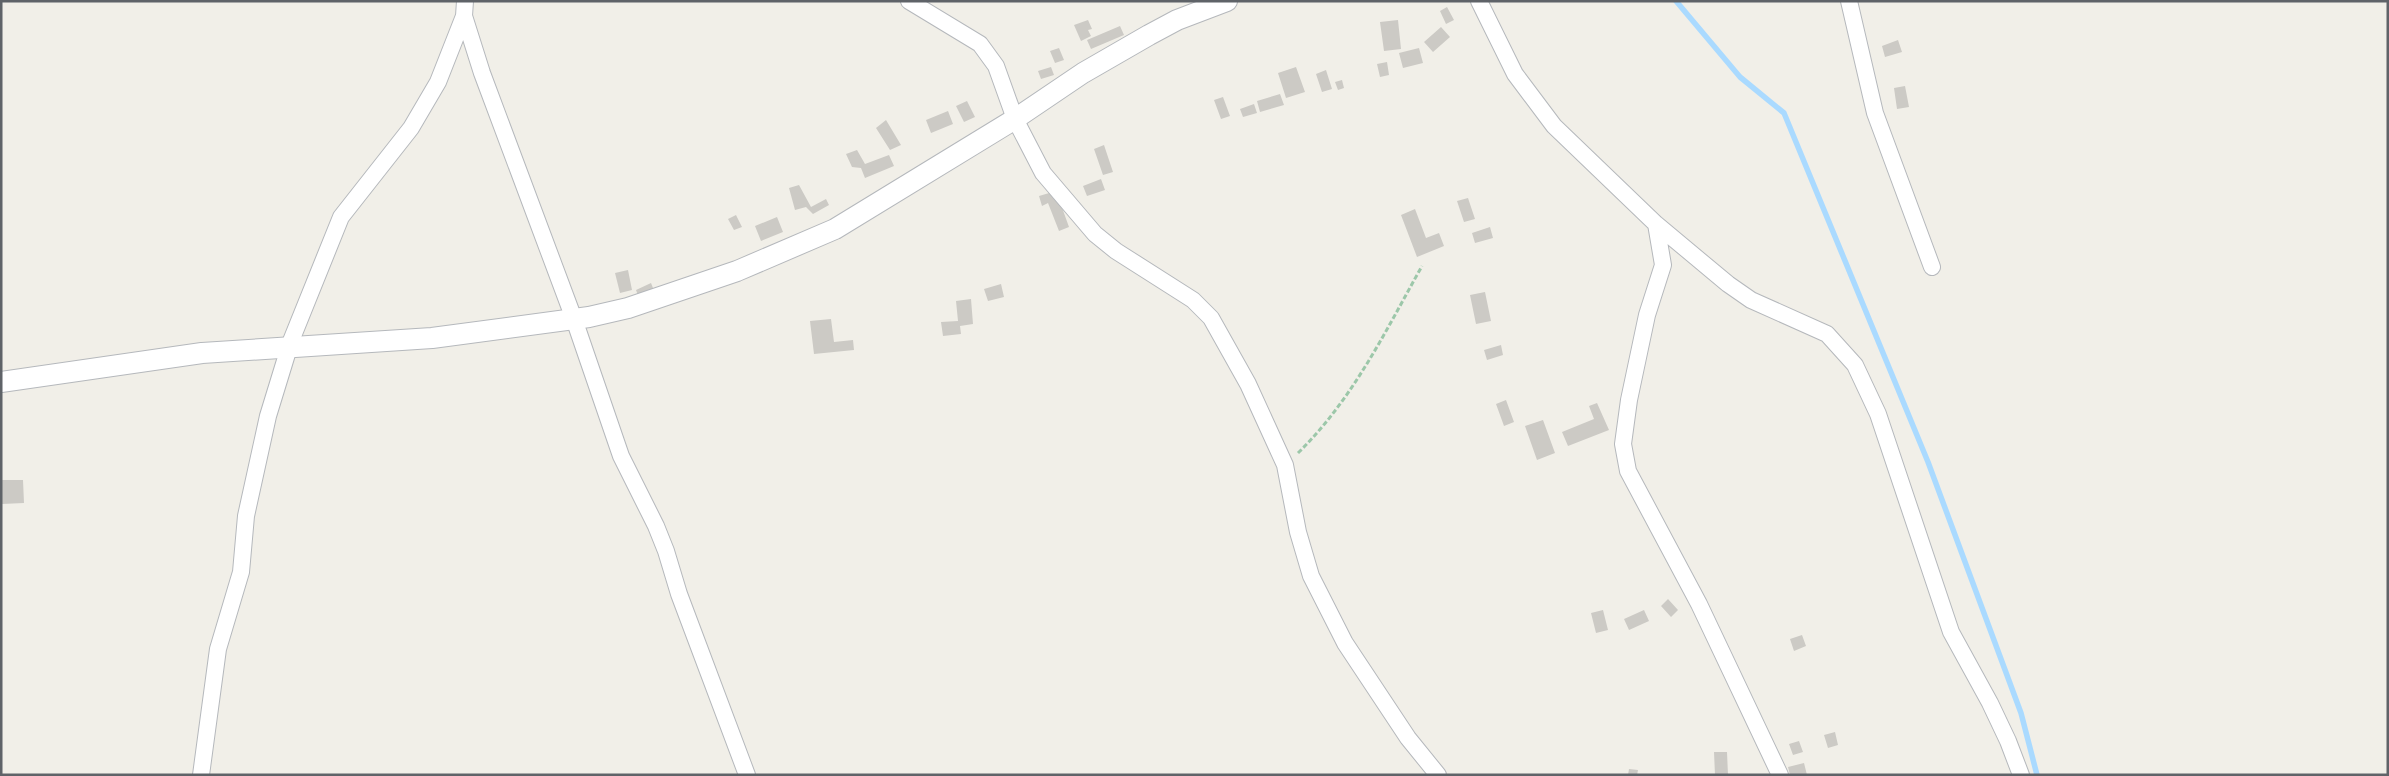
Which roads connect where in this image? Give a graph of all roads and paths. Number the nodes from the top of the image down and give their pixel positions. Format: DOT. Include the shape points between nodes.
graph roads {
  1 [pos="909,1"];
  2 [pos="1227,1"];
  3 [pos="1480,1"];
  4 [pos="1849,1"];
  5 [pos="465,9"];
  6 [pos="1015,119"];
  7 [pos="1656,224"];
  8 [pos="1422,266"];
  9 [pos="1932,267"];
  10 [pos="574,319"];
  11 [pos="289,348"];
  12 [pos="1,382"];
  13 [pos="1285,465"];
  14 [pos="201,775"];
  15 [pos="747,775"];
  16 [pos="1438,775"];
  17 [pos="1780,775"];
  18 [pos="2021,775"];
  1 -- 6 [label="street" via="980,44 996,66"];
  2 -- 6 [label="street" via="1177,20 1149,35 1083,73"];
  3 -- 7 [label="street" via="1515,74 1533,100 1554,126"];
  4 -- 9 [label="street" via="1875,112"];
  5 -- 10 [label="street" via="486,82"];
  5 -- 11 [label="street" via="438,82 412,128 341,217"];
  6 -- 10 [label="street" via="835,229 737,271 628,308"];
  6 -- 13 [label="street" via="1043,173 1094,234 1194,300 1211,318 1248,384"];
  7 -- 17 [label="street" via="1663,265 1645,322 1629,400 1623,444 1628,471 1699,604"];
  7 -- 18 [label="street" via="1751,300 1827,334 1855,365 1878,414 1951,632 1990,703"];
  8 -- 13 [label="path" via="1361,376 1338,409"];
  10 -- 11 [label="street" via="432,338"];
  10 -- 15 [label="street" via="620,456 663,543"];
  11 -- 12 [label="street" via="202,353"];
  11 -- 14 [label="street" via="268,416 246,516 241,572 218,649"];
  13 -- 16 [label="street" via="1298,532 1311,576 1345,643 1408,738"];
}
